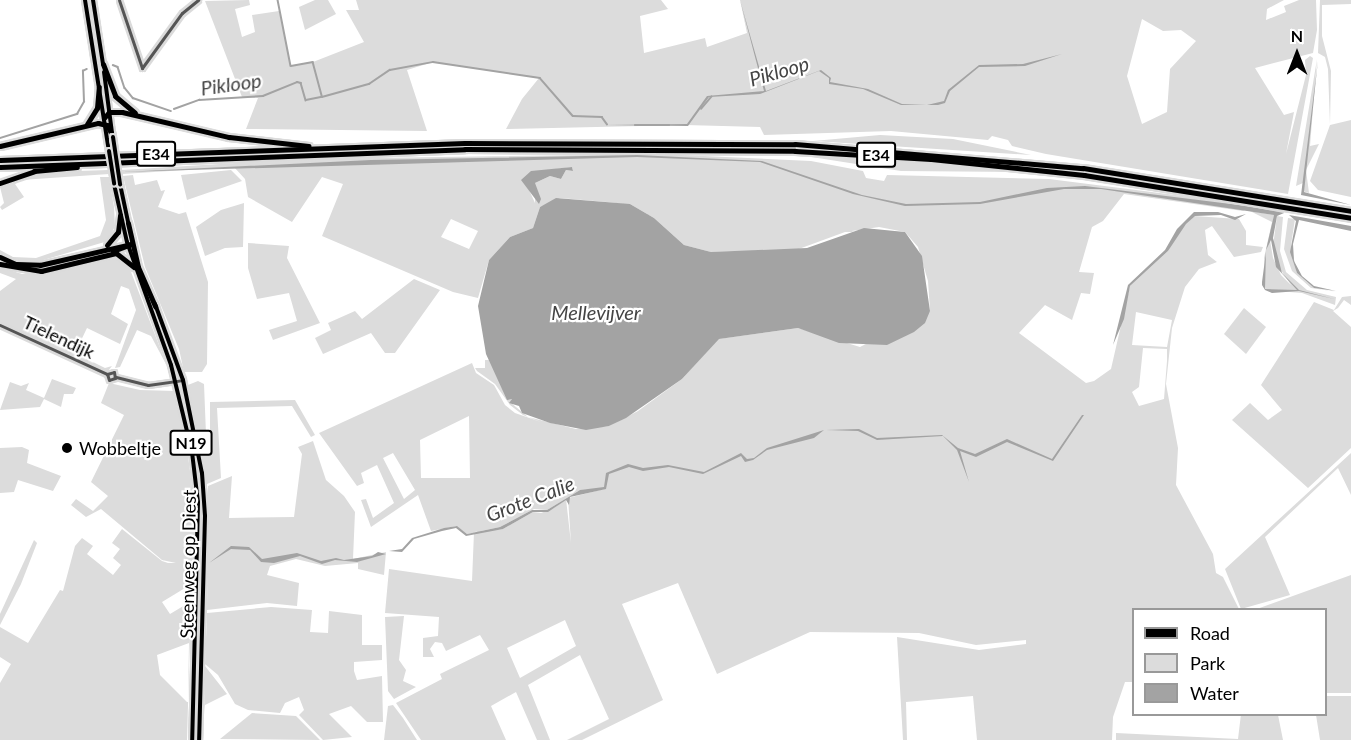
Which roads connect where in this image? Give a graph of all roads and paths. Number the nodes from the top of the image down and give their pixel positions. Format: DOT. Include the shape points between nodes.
graph roads {
  1 [pos="85,0"];
  2 [pos="93,0"];
  3 [pos="119,0"];
  4 [pos="198,0"];
  5 [pos="103,64"];
  6 [pos="99,87"];
  7 [pos="109,112"];
  8 [pos="139,116"];
  9 [pos="105,121"];
  10 [pos="84,126"];
  11 [pos="111,136"];
  12 [pos="0,146"];
  13 [pos="312,148"];
  14 [pos="0,160"];
  15 [pos="96,163"];
  16 [pos="0,167"];
  17 [pos="0,183"];
  18 [pos="117,184"];
  19 [pos="1351,211"];
  20 [pos="120,215"];
  21 [pos="1351,218"];
  22 [pos="128,224"];
  23 [pos="128,244"];
  24 [pos="104,251"];
  25 [pos="0,258"];
  26 [pos="0,264"];
  27 [pos="134,267"];
  28 [pos="155,306"];
  29 [pos="0,325"];
  30 [pos="107,374"];
  31 [pos="116,377"];
  32 [pos="183,380"];
  33 [pos="176,382"];
  34 [pos="196,612"];
  35 [pos="202,612"];
  36 [pos="192,740"];
  37 [pos="199,740"];
  1 -- 6 [label="main road"];
  2 -- 5 [label="main road, N19"];
  3 -- 4 [label="street" via="143,65 176,21"];
  5 -- 7 [label="main road, N19"];
  5 -- 8 [label="highway" via="116,96"];
  6 -- 9 [label="main road"];
  6 -- 10 [label="highway" via="96,113"];
  7 -- 8 [label="highway"];
  7 -- 9 [label="highway"];
  7 -- 11 [label="main road, N19"];
  8 -- 13 [label="highway" via="229,137"];
  9 -- 10 [label="highway"];
  9 -- 11 [label="highway"];
  10 -- 12 [label="highway"];
  11 -- 18 [label="main road, N19, bridge"];
  13 -- 14 [label="highway, E34"];
  13 -- 19 [label="highway, E34" via="624,141 851,147 1083,168"];
  15 -- 16 [label="highway, E34"];
  15 -- 17 [label="highway" via="26,173"];
  15 -- 21 [label="highway, E34" via="465,149 795,151 1073,173"];
  18 -- 20 [label="main road, Steenweg op Diest / N19"];
  18 -- 22 [label="main road, Steenweg op Diest / N19"];
  20 -- 23 [label="main road, Steenweg op Diest / N19"];
  20 -- 24 [label="highway" via="118,232"];
  22 -- 23 [label="highway"];
  22 -- 28 [label="main road, Steenweg op Diest / N19"];
  23 -- 24 [label="highway"];
  23 -- 27 [label="main road, Steenweg op Diest / N19"];
  23 -- 28 [label="highway"];
  24 -- 25 [label="highway" via="34,265"];
  24 -- 26 [label="highway" via="41,271"];
  24 -- 27 [label="highway" via="121,255"];
  27 -- 33 [label="main road, Steenweg op Diest / N19"];
  28 -- 32 [label="main road, Steenweg op Diest / N19"];
  29 -- 30 [label="street, Tielendijk"];
  30 -- 31 [label="street, Tielendijk" via="114,372"];
  30 -- 31 [label="street, Tielendijk" via="110,380"];
  31 -- 33 [label="street, Tielendijk" via="148,385"];
  32 -- 33 [label="street, Tielendijk"];
  32 -- 35 [label="main road, Steenweg op Diest / N19" via="204,492"];
  33 -- 34 [label="main road, Steenweg op Diest / N19" via="197,487"];
  34 -- 35 [label="main road"];
  34 -- 36 [label="main road, Steenweg op Diest / N19"];
  35 -- 37 [label="main road, Steenweg op Diest / N19"];
}
